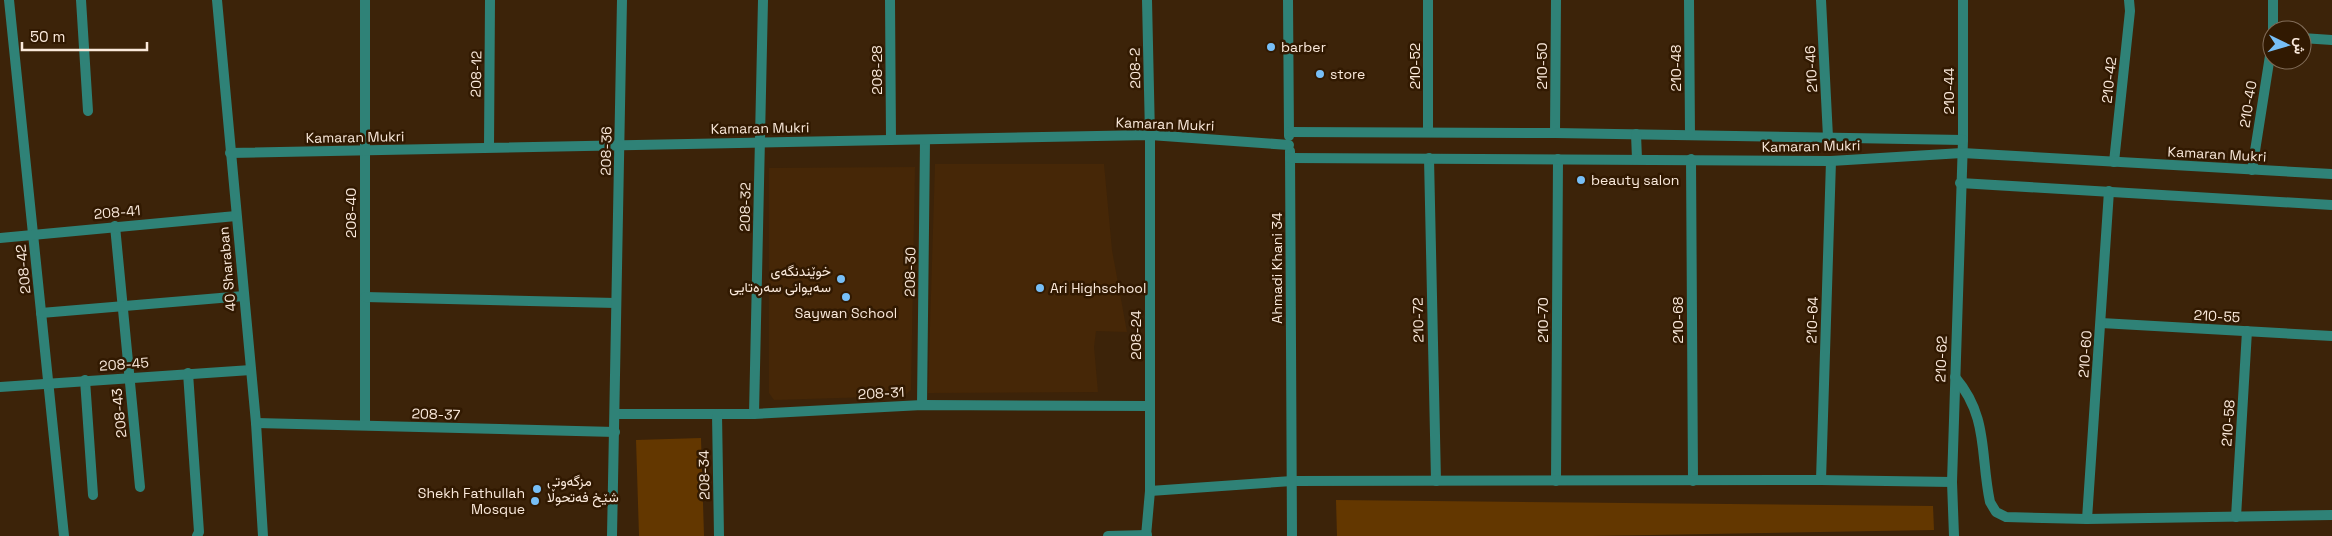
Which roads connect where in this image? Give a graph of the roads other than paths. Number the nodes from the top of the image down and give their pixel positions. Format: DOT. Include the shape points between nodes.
graph roads {
  1 [pos="9,0"];
  2 [pos="81,0"];
  3 [pos="217,0"];
  4 [pos="365,0"];
  5 [pos="490,0"];
  6 [pos="622,0"];
  7 [pos="763,0"];
  8 [pos="890,0"];
  9 [pos="1147,0"];
  10 [pos="1288,0"];
  11 [pos="1428,0"];
  12 [pos="1556,0"];
  13 [pos="1689,0"];
  14 [pos="1821,0"];
  15 [pos="1963,0"];
  16 [pos="2129,0"];
  17 [pos="2273,0"];
  18 [pos="2273,20"];
  19 [pos="2312,39"];
  20 [pos="2332,40"];
  21 [pos="2268,70"];
  22 [pos="88,110"];
  23 [pos="1289,132"];
  24 [pos="1428,132"];
  25 [pos="1555,133"];
  26 [pos="1150,134"];
  27 [pos="1636,134"];
  28 [pos="1690,135"];
  29 [pos="1828,137"];
  30 [pos="891,140"];
  31 [pos="925,140"];
  32 [pos="1963,140"];
  33 [pos="760,142"];
  34 [pos="620,145"];
  35 [pos="1289,145"];
  36 [pos="489,147"];
  37 [pos="365,150"];
  38 [pos="230,153"];
  39 [pos="1962,153"];
  40 [pos="1290,158"];
  41 [pos="1429,158"];
  42 [pos="1558,159"];
  43 [pos="1637,159"];
  44 [pos="1691,159"];
  45 [pos="1831,161"];
  46 [pos="2114,162"];
  47 [pos="2252,170"];
  48 [pos="2332,174"];
  49 [pos="1960,183"];
  50 [pos="2109,191"];
  51 [pos="2332,205"];
  52 [pos="236,216"];
  53 [pos="115,226"];
  54 [pos="33,235"];
  55 [pos="0,238"];
  56 [pos="244,296"];
  57 [pos="365,297"];
  58 [pos="616,302"];
  59 [pos="122,306"];
  60 [pos="41,313"];
  61 [pos="2101,322"];
  62 [pos="2247,331"];
  63 [pos="2332,336"];
  64 [pos="250,370"];
  65 [pos="188,373"];
  66 [pos="129,377"];
  67 [pos="1954,377"];
  68 [pos="84,380"];
  69 [pos="48,382"];
  70 [pos="0,387"];
  71 [pos="922,405"];
  72 [pos="1149,406"];
  73 [pos="615,414"];
  74 [pos="717,414"];
  75 [pos="754,414"];
  76 [pos="256,423"];
  77 [pos="365,426"];
  78 [pos="615,432"];
  79 [pos="1821,480"];
  80 [pos="1292,481"];
  81 [pos="1436,481"];
  82 [pos="1556,481"];
  83 [pos="1693,481"];
  84 [pos="1952,482"];
  85 [pos="140,487"];
  86 [pos="1150,491"];
  87 [pos="93,495"];
  88 [pos="2332,515"];
  89 [pos="2236,517"];
  90 [pos="2088,519"];
  91 [pos="64,536"];
  92 [pos="197,536"];
  93 [pos="263,536"];
  94 [pos="612,536"];
  95 [pos="719,536"];
  96 [pos="1108,536"];
  97 [pos="1146,536"];
  98 [pos="1292,536"];
  99 [pos="1954,536"];
  1 -- 54 [label="street, 208-42"];
  2 -- 22 [label="street"];
  3 -- 38 [label="street, 40 Sharaban"];
  4 -- 37 [label="street, 208-40"];
  5 -- 36 [label="street, 208-12"];
  6 -- 34 [label="street, 208-36"];
  7 -- 33 [label="street, 208-32"];
  8 -- 30 [label="street, 208-28"];
  9 -- 26 [label="street, 208-2"];
  10 -- 23 [label="street, Ahmadi Khani 34"];
  11 -- 24 [label="street, 210-52"];
  12 -- 25 [label="street, 210-50"];
  13 -- 28 [label="street, 210-48"];
  14 -- 29 [label="street, 210-46"];
  15 -- 32 [label="street, 210-44"];
  16 -- 46 [label="street, 210-42"];
  17 -- 18 [label="street"];
  19 -- 20 [label="street"];
  21 -- 47 [label="street, 210-40"];
  23 -- 24 [label="street, Kamaran Mukri"];
  23 -- 35 [label="street, Ahmadi Khani 34"];
  24 -- 25 [label="street, Kamaran Mukri"];
  25 -- 27 [label="street, Kamaran Mukri"];
  26 -- 31 [label="street, Kamaran Mukri"];
  26 -- 35 [label="street, Kamaran Mukri"];
  26 -- 72 [label="street, 208-24"];
  27 -- 28 [label="street, Kamaran Mukri"];
  27 -- 43 [label="street"];
  28 -- 29 [label="street, Kamaran Mukri"];
  29 -- 32 [label="street, Kamaran Mukri"];
  30 -- 31 [label="street, Kamaran Mukri"];
  30 -- 33 [label="street, Kamaran Mukri"];
  31 -- 71 [label="street, 208-30"];
  32 -- 39 [label="street, 210-44"];
  33 -- 34 [label="street, Kamaran Mukri"];
  33 -- 75 [label="street, 208-32"];
  34 -- 36 [label="street, Kamaran Mukri"];
  34 -- 58 [label="street, 208-36"];
  35 -- 40 [label="street, Ahmadi Khani 34"];
  36 -- 37 [label="street, Kamaran Mukri"];
  37 -- 38 [label="street, Kamaran Mukri"];
  37 -- 57 [label="street, 208-40"];
  38 -- 52 [label="street, 40 Sharaban"];
  39 -- 45 [label="street, Kamaran Mukri"];
  39 -- 46 [label="street, Kamaran Mukri"];
  39 -- 49 [label="street, 210-44"];
  40 -- 41 [label="street, Kamaran Mukri"];
  40 -- 80 [label="street, Ahmadi Khani 34"];
  41 -- 42 [label="street, Kamaran Mukri"];
  41 -- 81 [label="street, 210-72"];
  42 -- 43 [label="street, Kamaran Mukri"];
  42 -- 82 [label="street, 210-70"];
  43 -- 44 [label="street, Kamaran Mukri"];
  44 -- 45 [label="street, Kamaran Mukri"];
  44 -- 83 [label="street, 210-68"];
  45 -- 79 [label="street, 210-64"];
  46 -- 47 [label="street, Kamaran Mukri"];
  47 -- 48 [label="street, Kamaran Mukri"];
  49 -- 50 [label="street"];
  49 -- 67 [label="street, 210-62"];
  50 -- 51 [label="street"];
  50 -- 61 [label="street, 210-60"];
  52 -- 53 [label="street, 208-41"];
  52 -- 56 [label="street, 40 Sharaban"];
  53 -- 54 [label="street, 208-41"];
  53 -- 59 [label="street, 208-43"];
  54 -- 55 [label="street, 208-41"];
  54 -- 60 [label="street, 208-42"];
  56 -- 59 [label="street"];
  56 -- 64 [label="street, 40 Sharaban"];
  57 -- 58 [label="street"];
  57 -- 77 [label="street, 208-40"];
  58 -- 73 [label="street, 208-36"];
  59 -- 60 [label="street"];
  59 -- 66 [label="street, 208-43"];
  60 -- 69 [label="street, 208-42"];
  61 -- 62 [label="street, 210-55"];
  61 -- 90 [label="street, 210-60"];
  62 -- 63 [label="street, 210-55"];
  62 -- 89 [label="street, 210-58"];
  64 -- 65 [label="street, 208-45"];
  64 -- 76 [label="street, 40 Sharaban"];
  65 -- 66 [label="street, 208-45"];
  65 -- 92 [label="street"];
  66 -- 68 [label="street, 208-45"];
  66 -- 85 [label="street, 208-43"];
  67 -- 84 [label="street, 210-62"];
  67 -- 90 [label="street" via="1970,398 1980,422 1988,496 1996,512 2006,517"];
  68 -- 69 [label="street, 208-45"];
  68 -- 87 [label="street"];
  69 -- 70 [label="street, 208-45"];
  69 -- 91 [label="street, 208-42"];
  71 -- 72 [label="street, 208-31"];
  71 -- 75 [label="street, 208-31"];
  72 -- 86 [label="street, 208-24"];
  73 -- 74 [label="street, 208-31"];
  73 -- 78 [label="street, 208-36"];
  74 -- 75 [label="street, 208-31"];
  74 -- 95 [label="street, 208-34"];
  76 -- 77 [label="street, 208-37"];
  76 -- 93 [label="street, 40 Sharaban"];
  77 -- 78 [label="street, 208-37"];
  78 -- 94 [label="street, 208-36"];
  79 -- 83 [label="street"];
  79 -- 84 [label="street"];
  80 -- 81 [label="street"];
  80 -- 86 [label="street"];
  80 -- 98 [label="street, Ahmadi Khani 34"];
  81 -- 82 [label="street"];
  82 -- 83 [label="street"];
  84 -- 99 [label="street, 210-62"];
  86 -- 97 [label="street, 208-24"];
  88 -- 89 [label="street"];
  89 -- 90 [label="street"];
  96 -- 97 [label="street"];
}
